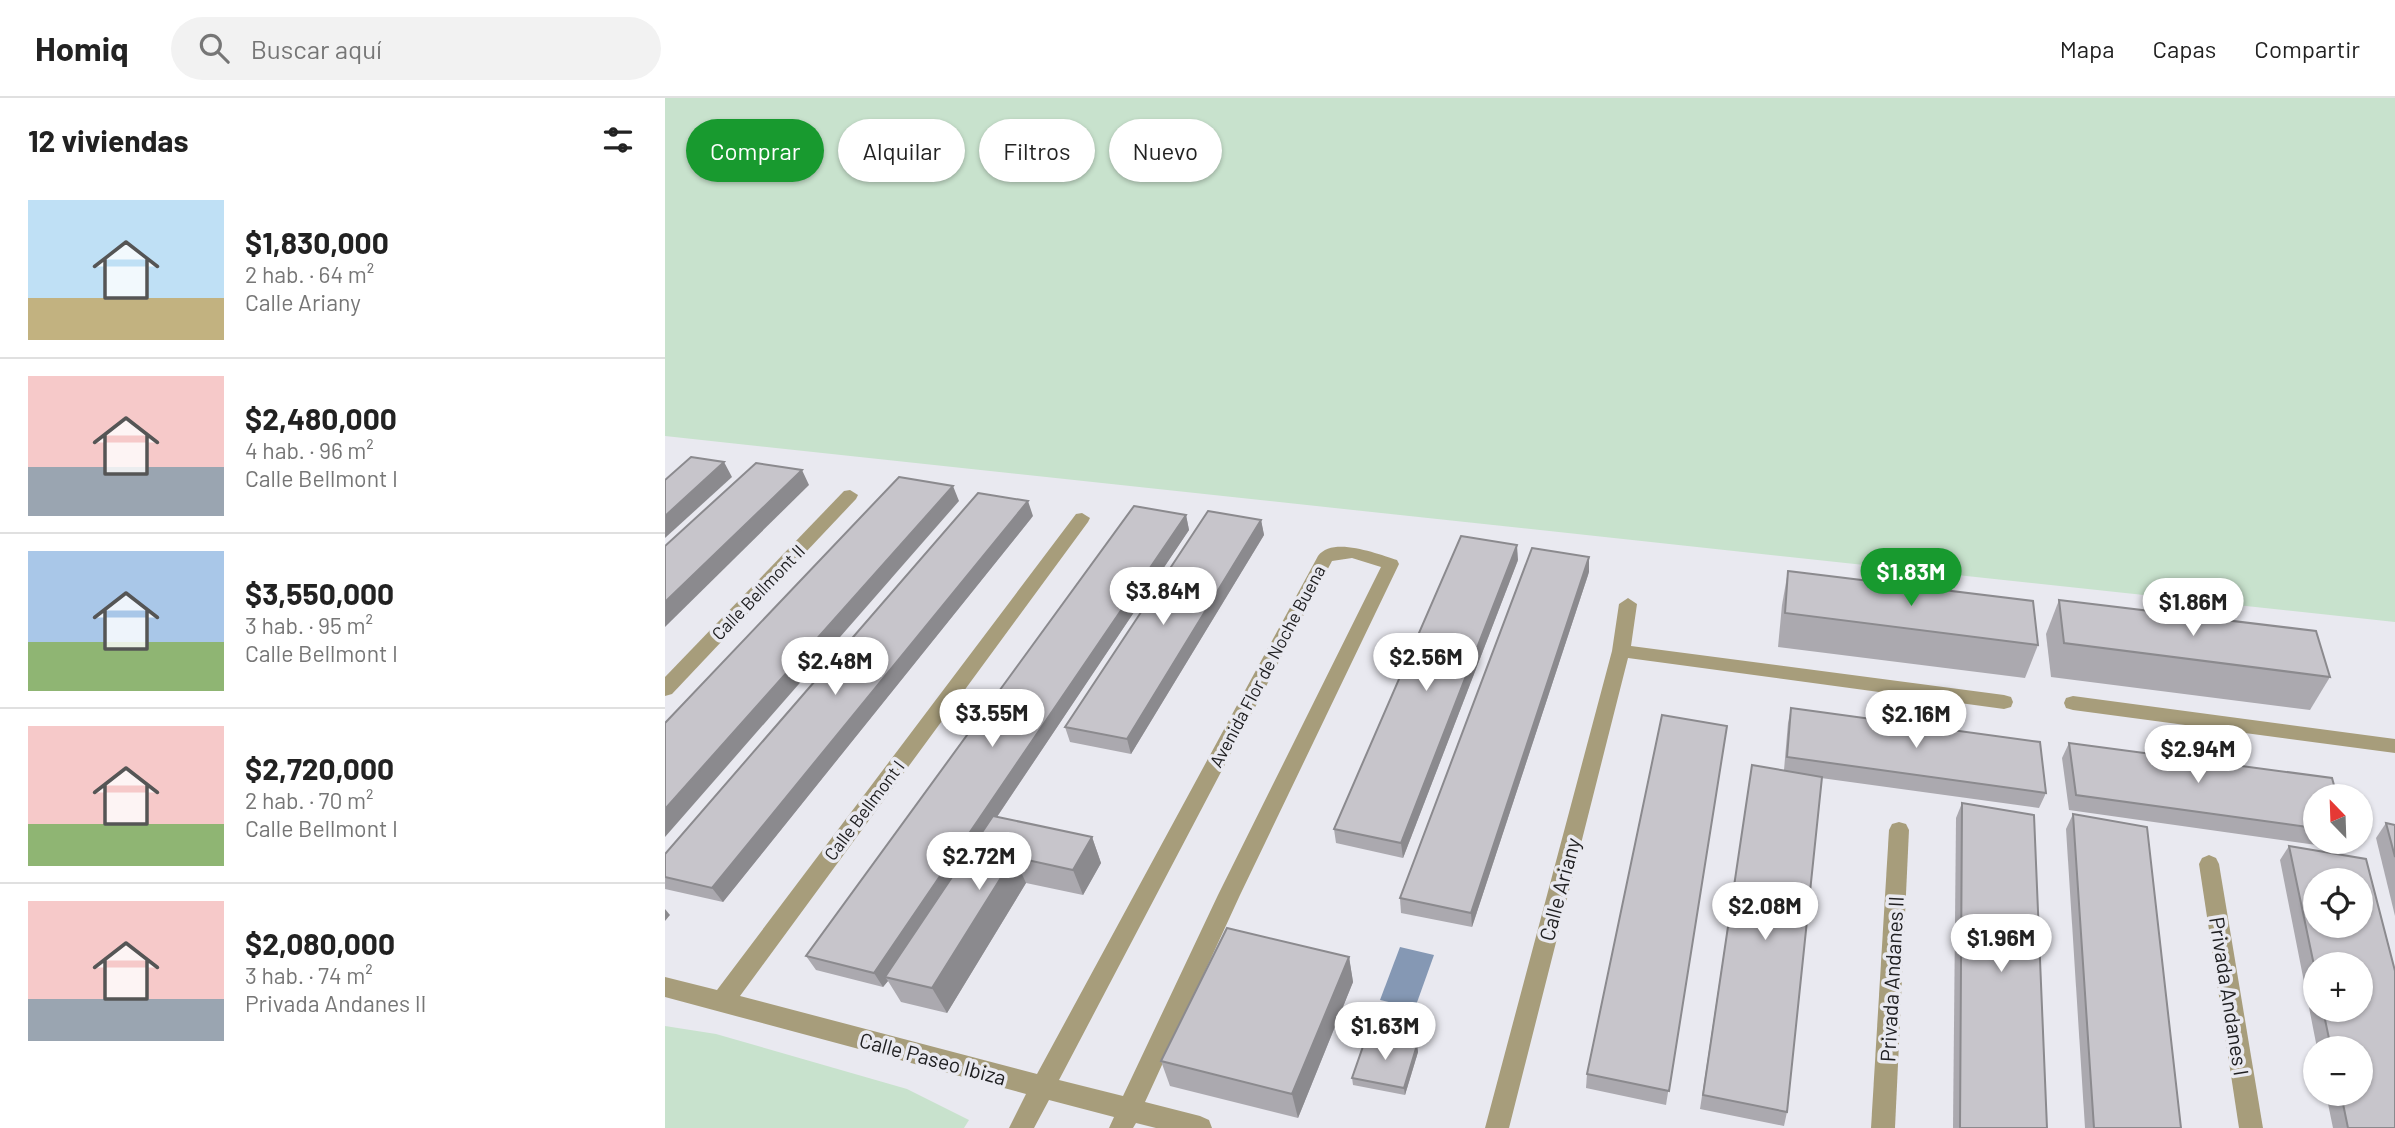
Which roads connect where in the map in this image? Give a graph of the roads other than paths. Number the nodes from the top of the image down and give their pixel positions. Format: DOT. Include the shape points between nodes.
graph roads {
  1 [pos="850,495"];
  2 [pos="1082,518"];
  3 [pos="1628,604"];
  4 [pos="1621,651"];
  5 [pos="665,689"];
  6 [pos="2004,702"];
  7 [pos="2073,703"];
  8 [pos="2395,746"];
  9 [pos="1899,830"];
  10 [pos="2209,864"];
  11 [pos="665,987"];
  12 [pos="722,1002"];
  13 [pos="1042,1087"];
  14 [pos="1125,1120"];
  15 [pos="1021,1128"];
  16 [pos="1200,1128"];
  17 [pos="1497,1128"];
  18 [pos="1883,1128"];
  19 [pos="2251,1128"];
  1 -- 5 [label="street, Calle Bellmont II"];
  2 -- 12 [label="street, Calle Bellmont I"];
  3 -- 4 [label="street, Calle Ariany"];
  4 -- 6 [label="street"];
  4 -- 17 [label="street, Calle Ariany"];
  7 -- 8 [label="street"];
  9 -- 18 [label="street, Privada Andanes II"];
  10 -- 19 [label="street, Privada Andanes I"];
  11 -- 12 [label="street, Calle Paseo Ibiza"];
  12 -- 13 [label="street, Calle Paseo Ibiza"];
  13 -- 14 [label="street, Calle Paseo Ibiza"];
  13 -- 14 [label="street, Avenida Flor de Noche Buena" via="1326,556 1353,552 1391,564"];
  13 -- 15 [label="street, Avenida Flor de Noche Buena"];
  14 -- 16 [label="street, Calle Paseo Ibiza"];
}
